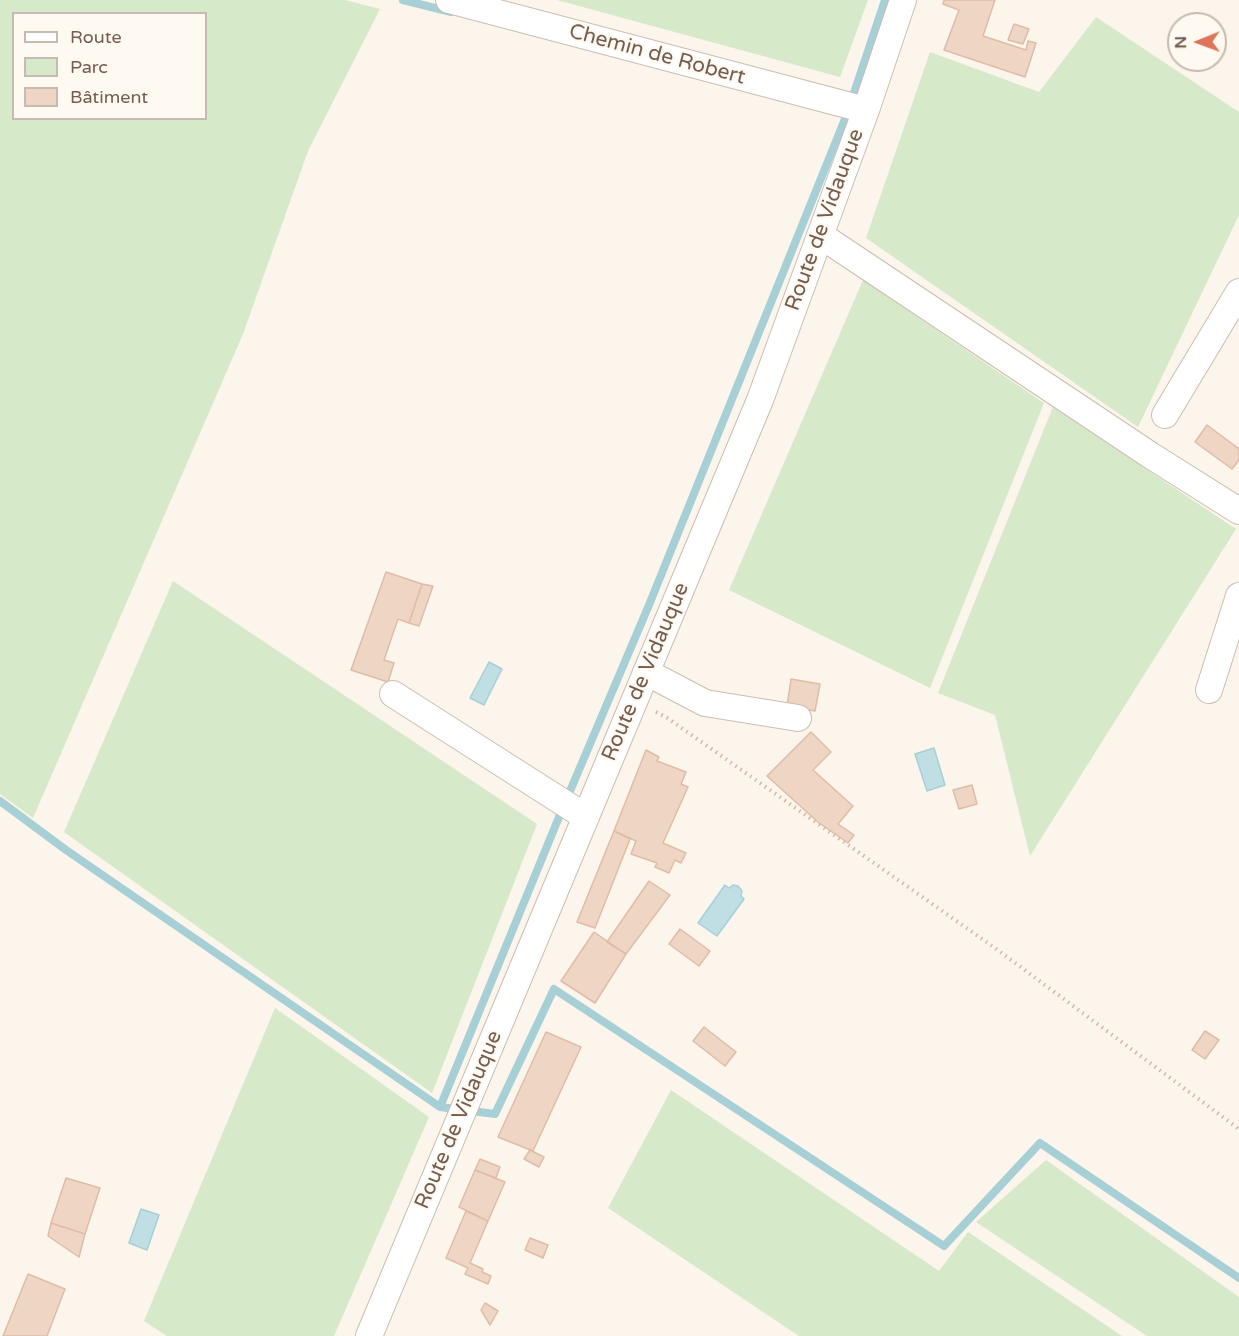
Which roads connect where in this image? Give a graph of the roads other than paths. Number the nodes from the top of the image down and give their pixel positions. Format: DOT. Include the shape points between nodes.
graph roads {
  1 [pos="449,0"];
  2 [pos="903,0"];
  3 [pos="866,110"];
  4 [pos="820,235"];
  5 [pos="1239,292"];
  6 [pos="1165,415"];
  7 [pos="1239,511"];
  8 [pos="1239,597"];
  9 [pos="646,672"];
  10 [pos="1209,690"];
  11 [pos="393,694"];
  12 [pos="798,718"];
  13 [pos="586,817"];
  14 [pos="369,1336"];
  1 -- 3 [label="street, Chemin de Robert"];
  2 -- 3 [label="street, Route de Vidauque"];
  3 -- 4 [label="street, Route de Vidauque"];
  4 -- 7 [label="street"];
  4 -- 9 [label="street, Route de Vidauque" via="760,399"];
  5 -- 6 [label="street"];
  8 -- 10 [label="street"];
  9 -- 12 [label="street" via="705,703"];
  9 -- 13 [label="street, Route de Vidauque"];
  11 -- 13 [label="street"];
  13 -- 14 [label="street, Route de Vidauque"];
}
